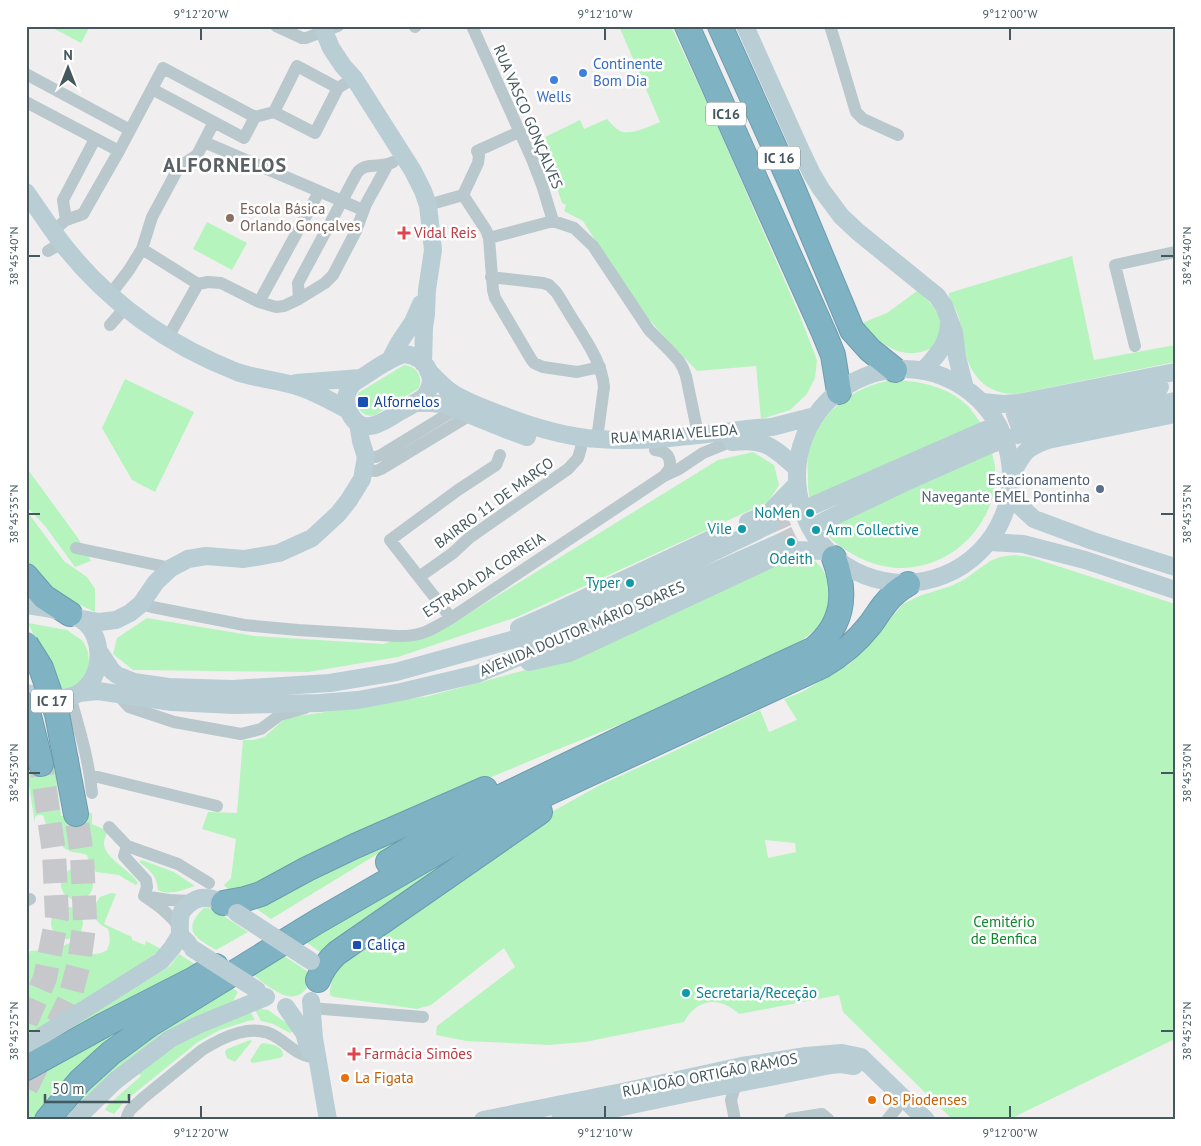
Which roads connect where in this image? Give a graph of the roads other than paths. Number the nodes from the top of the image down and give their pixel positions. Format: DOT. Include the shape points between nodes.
graph roads {
  1 [pos="276,26"];
  2 [pos="472,26"];
  3 [pos="687,26"];
  4 [pos="720,26"];
  5 [pos="745,26"];
  6 [pos="830,26"];
  7 [pos="329,28"];
  8 [pos="26,74"];
  9 [pos="354,78"];
  10 [pos="338,88"];
  11 [pos="152,89"];
  12 [pos="26,102"];
  13 [pos="274,112"];
  14 [pos="256,117"];
  15 [pos="214,122"];
  16 [pos="130,130"];
  17 [pos="519,132"];
  18 [pos="898,135"];
  19 [pos="94,139"];
  20 [pos="204,142"];
  21 [pos="118,151"];
  22 [pos="404,155"];
  23 [pos="388,164"];
  24 [pos="26,192"];
  25 [pos="319,192"];
  26 [pos="463,195"];
  27 [pos="342,201"];
  28 [pos="428,205"];
  29 [pos="363,210"];
  30 [pos="553,222"];
  31 [pos="57,236"];
  32 [pos="489,238"];
  33 [pos="142,249"];
  34 [pos="1175,252"];
  35 [pos="491,276"];
  36 [pos="198,284"];
  37 [pos="427,290"];
  38 [pos="110,295"];
  39 [pos="299,299"];
  40 [pos="259,302"];
  41 [pos="125,308"];
  42 [pos="949,316"];
  43 [pos="110,325"];
  44 [pos="168,339"];
  45 [pos="1135,346"];
  46 [pos="390,360"];
  47 [pos="426,367"];
  48 [pos="600,368"];
  49 [pos="895,370"];
  50 [pos="923,371"];
  51 [pos="1175,372"];
  52 [pos="361,378"];
  53 [pos="1175,383"];
  54 [pos="289,384"];
  55 [pos="965,388"];
  56 [pos="839,392"];
  57 [pos="1175,401"];
  58 [pos="982,402"];
  59 [pos="414,403"];
  60 [pos="467,410"];
  61 [pos="1175,414"];
  62 [pos="353,416"];
  63 [pos="815,416"];
  64 [pos="385,422"];
  65 [pos="698,434"];
  66 [pos="597,439"];
  67 [pos="730,442"];
  68 [pos="581,448"];
  69 [pos="655,450"];
  70 [pos="500,455"];
  71 [pos="365,464"];
  72 [pos="1012,474"];
  73 [pos="664,476"];
  74 [pos="797,476"];
  75 [pos="1010,497"];
  76 [pos="814,505"];
  77 [pos="822,522"];
  78 [pos="771,524"];
  79 [pos="779,542"];
  80 [pos="990,542"];
  81 [pos="76,548"];
  82 [pos="830,554"];
  83 [pos="171,568"];
  84 [pos="1175,568"];
  85 [pos="26,576"];
  86 [pos="420,577"];
  87 [pos="908,584"];
  88 [pos="1175,590"];
  89 [pos="141,604"];
  90 [pos="26,605"];
  91 [pos="74,616"];
  92 [pos="451,618"];
  93 [pos="116,620"];
  94 [pos="26,644"];
  95 [pos="98,648"];
  96 [pos="454,656"];
  97 [pos="477,674"];
  98 [pos="26,694"];
  99 [pos="74,694"];
  100 [pos="118,695"];
  101 [pos="320,703"];
  102 [pos="26,704"];
  103 [pos="629,745"];
  104 [pos="41,764"];
  105 [pos="90,777"];
  106 [pos="92,793"];
  107 [pos="217,806"];
  108 [pos="76,814"];
  109 [pos="109,827"];
  110 [pos="127,846"];
  111 [pos="209,883"];
  112 [pos="144,896"];
  113 [pos="192,901"];
  114 [pos="230,908"];
  115 [pos="180,931"];
  116 [pos="313,988"];
  117 [pos="261,994"];
  118 [pos="286,1007"];
  119 [pos="423,1017"];
  120 [pos="26,1046"];
  121 [pos="311,1057"];
  122 [pos="26,1068"];
  123 [pos="874,1069"];
  124 [pos="736,1083"];
  125 [pos="904,1100"];
  126 [pos="47,1120"];
  127 [pos="75,1120"];
  128 [pos="126,1120"];
  129 [pos="319,1120"];
  130 [pos="328,1120"];
  131 [pos="483,1120"];
  132 [pos="560,1120"];
  133 [pos="735,1120"];
  134 [pos="790,1120"];
  135 [pos="829,1120"];
  136 [pos="887,1120"];
  137 [pos="926,1120"];
  1 -- 7 [label="street" via="302,38"];
  2 -- 17 [label="street, RUA VASCO GONÇALVES"];
  3 -- 56 [label="highway, IC16" via="832,355"];
  4 -- 49 [label="highway, IC 16" via="852,330"];
  5 -- 42 [label="main road" via="821,189 841,216 936,296"];
  6 -- 18 [label="street" via="856,112 862,119"];
  7 -- 9 [label="main road" via="350,62"];
  8 -- 16 [label="street"];
  9 -- 10 [label="street"];
  9 -- 22 [label="main road"];
  10 -- 13 [label="street" via="315,132"];
  10 -- 13 [label="street" via="297,66"];
  11 -- 14 [label="street" via="163,68"];
  11 -- 15 [label="street"];
  11 -- 16 [label="street"];
  12 -- 19 [label="street"];
  13 -- 14 [label="street"];
  14 -- 15 [label="street" via="244,138"];
  15 -- 20 [label="street"];
  16 -- 21 [label="street"];
  17 -- 26 [label="street" via="477,151 478,163"];
  17 -- 30 [label="street, RUA VASCO GONÇALVES" via="542,185"];
  19 -- 21 [label="street"];
  19 -- 31 [label="street" via="63,200"];
  20 -- 25 [label="street"];
  20 -- 33 [label="street" via="197,155 180,167 152,217"];
  21 -- 31 [label="street" via="83,214"];
  22 -- 23 [label="street"];
  22 -- 28 [label="main road"];
  23 -- 27 [label="street" via="360,169"];
  23 -- 29 [label="street"];
  24 -- 31 [label="main road"];
  25 -- 27 [label="street"];
  25 -- 40 [label="street"];
  26 -- 28 [label="street"];
  26 -- 32 [label="street"];
  27 -- 29 [label="street"];
  27 -- 39 [label="street" via="298,283"];
  28 -- 37 [label="main road" via="433,250"];
  29 -- 39 [label="street" via="333,275"];
  30 -- 32 [label="street"];
  30 -- 65 [label="street" via="574,228 593,246 649,330 679,361 686,376"];
  31 -- 38 [label="main road"];
  32 -- 35 [label="street"];
  33 -- 36 [label="street"];
  33 -- 38 [label="street"];
  34 -- 45 [label="street" via="1115,265"];
  35 -- 48 [label="street" via="543,283 554,289"];
  35 -- 48 [label="street" via="498,305 534,363 577,372"];
  36 -- 40 [label="street" via="221,283"];
  36 -- 44 [label="street"];
  37 -- 46 [label="main road" via="413,322"];
  37 -- 47 [label="main road" via="424,328"];
  38 -- 41 [label="main road"];
  39 -- 40 [label="street" via="276,307"];
  41 -- 43 [label="street"];
  41 -- 44 [label="main road"];
  42 -- 50 [label="main road" via="946,341"];
  42 -- 55 [label="main road"];
  44 -- 54 [label="main road" via="238,372"];
  46 -- 47 [label="main road" via="399,355 412,355"];
  46 -- 52 [label="main road"];
  47 -- 59 [label="main road" via="431,378 428,393"];
  47 -- 60 [label="main road, RUA MARIA VELEDA"];
  48 -- 66 [label="street" via="604,387"];
  49 -- 50 [label="main road"];
  49 -- 56 [label="main road" via="875,373"];
  50 -- 55 [label="main road" via="952,380"];
  51 -- 58 [label="main road" via="1018,403"];
  52 -- 54 [label="main road"];
  52 -- 62 [label="main road" via="347,392 346,401"];
  53 -- 57 [label="main road" via="1017,427"];
  54 -- 62 [label="main road" via="319,395"];
  55 -- 58 [label="main road"];
  56 -- 63 [label="main road"];
  58 -- 72 [label="main road" via="1001,428 1009,450"];
  59 -- 60 [label="main road, RUA MARIA VELEDA"];
  59 -- 64 [label="main road"];
  60 -- 66 [label="main road, RUA MARIA VELEDA"];
  60 -- 68 [label="main road, RUA MARIA VELEDA" via="524,436"];
  60 -- 71 [label="street"];
  61 -- 72 [label="main road" via="1048,440 1022,455"];
  62 -- 64 [label="main road" via="368,426"];
  62 -- 71 [label="main road"];
  63 -- 65 [label="main road, RUA MARIA VELEDA" via="772,427"];
  63 -- 74 [label="main road" via="800,450"];
  64 -- 71 [label="main road"];
  65 -- 66 [label="main road, RUA MARIA VELEDA"];
  67 -- 69 [label="main road, RUA MARIA VELEDA"];
  67 -- 73 [label="street, ESTRADA DA CORREIA" via="703,453"];
  67 -- 74 [label="main road, RUA MARIA VELEDA" via="761,442 776,450"];
  68 -- 69 [label="main road, RUA MARIA VELEDA"];
  68 -- 86 [label="street, BAIRRO 11 DE MARÇO" via="578,458 568,469 469,538"];
  69 -- 73 [label="street" via="662,451 669,458 670,468"];
  70 -- 86 [label="street, BAIRRO 11 DE MARÇO" via="496,465 390,540"];
  71 -- 83 [label="main road" via="360,484 349,500 312,538 279,553 244,559 206,556 188,559"];
  72 -- 75 [label="main road"];
  73 -- 92 [label="street, ESTRADA DA CORREIA"];
  74 -- 82 [label="main road" via="801,506 809,527"];
  74 -- 96 [label="main road" via="770,512"];
  75 -- 80 [label="main road" via="1006,513"];
  75 -- 84 [label="main road" via="1034,518"];
  76 -- 77 [label="main road" via="986,438 908,481"];
  78 -- 96 [label="main road, AVENIDA DOUTOR MÁRIO SOARES" via="558,627"];
  79 -- 97 [label="main road, AVENIDA DOUTOR MÁRIO SOARES" via="563,640"];
  80 -- 87 [label="main road" via="953,572"];
  80 -- 88 [label="main road" via="1023,544"];
  81 -- 83 [label="street"];
  82 -- 87 [label="main road" via="868,578"];
  82 -- 97 [label="main road" via="790,550 570,653"];
  82 -- 103 [label="highway" via="839,572 842,602 834,627 818,646"];
  83 -- 89 [label="main road" via="156,582"];
  85 -- 91 [label="highway" via="44,597"];
  86 -- 92 [label="street, BAIRRO 11 DE MARÇO"];
  87 -- 103 [label="highway" via="896,592 871,625 840,656"];
  89 -- 92 [label="street, ESTRADA DA CORREIA" via="244,625 408,637 429,631"];
  89 -- 93 [label="main road"];
  90 -- 91 [label="main road"];
  91 -- 93 [label="main road" via="99,622"];
  91 -- 95 [label="main road, AVENIDA DOUTOR MÁRIO SOARES" via="89,627"];
  93 -- 95 [label="main road"];
  94 -- 108 [label="highway, IC 17, bridge" via="41,668 56,714"];
  95 -- 96 [label="main road, AVENIDA DOUTOR MÁRIO SOARES" via="116,675 134,682 168,687 232,689 330,683 396,672"];
  95 -- 99 [label="main road" via="96,672 88,685"];
  97 -- 101 [label="main road, AVENIDA DOUTOR MÁRIO SOARES" via="358,700"];
  98 -- 99 [label="main road, AVENIDA DOUTOR MÁRIO SOARES" via="52,698"];
  99 -- 100 [label="main road, AVENIDA DOUTOR MÁRIO SOARES" via="98,691"];
  99 -- 105 [label="street"];
  100 -- 101 [label="main road, AVENIDA DOUTOR MÁRIO SOARES" via="225,705"];
  100 -- 101 [label="street, AVENIDA DOUTOR MÁRIO SOARES" via="129,707 174,722 241,734 261,729 280,715"];
  102 -- 104 [label="highway, IC 17"];
  103 -- 114 [label="highway" via="586,748 525,772 354,846"];
  103 -- 116 [label="highway" via="337,953"];
  103 -- 122 [label="highway" via="476,810 194,979"];
  103 -- 126 [label="highway" via="318,921 149,1025 80,1081"];
  105 -- 106 [label="street"];
  105 -- 107 [label="street"];
  109 -- 110 [label="street"];
  110 -- 111 [label="street" via="178,864"];
  110 -- 112 [label="street" via="124,856 146,880"];
  112 -- 113 [label="street"];
  112 -- 115 [label="street" via="166,910"];
  113 -- 114 [label="main road" via="212,898"];
  113 -- 115 [label="main road" via="181,914"];
  114 -- 116 [label="main road, bridge"];
  115 -- 117 [label="main road, bridge" via="193,949"];
  115 -- 120 [label="main road" via="161,962"];
  116 -- 118 [label="main road" via="300,1007"];
  116 -- 119 [label="street"];
  116 -- 130 [label="main road" via="314,1038"];
  117 -- 118 [label="main road"];
  117 -- 127 [label="main road" via="170,1039 115,1081"];
  118 -- 121 [label="main road" via="304,1033"];
  121 -- 128 [label="street" via="301,1055 264,1031 238,1033 202,1050 143,1098 130,1110"];
  121 -- 129 [label="main road"];
  123 -- 124 [label="main road, RUA JOÃO ORTIGÃO RAMOS" via="841,1064"];
  123 -- 125 [label="main road, RUA JOÃO ORTIGÃO RAMOS"];
  123 -- 131 [label="main road, RUA JOÃO ORTIGÃO RAMOS" via="861,1057 851,1054 806,1056 742,1066"];
  124 -- 132 [label="main road, RUA JOÃO ORTIGÃO RAMOS"];
  124 -- 133 [label="street" via="731,1100"];
  125 -- 136 [label="street"];
  125 -- 137 [label="main road, RUA JOÃO ORTIGÃO RAMOS"];
  134 -- 135 [label="street" via="822,1114"];
}
